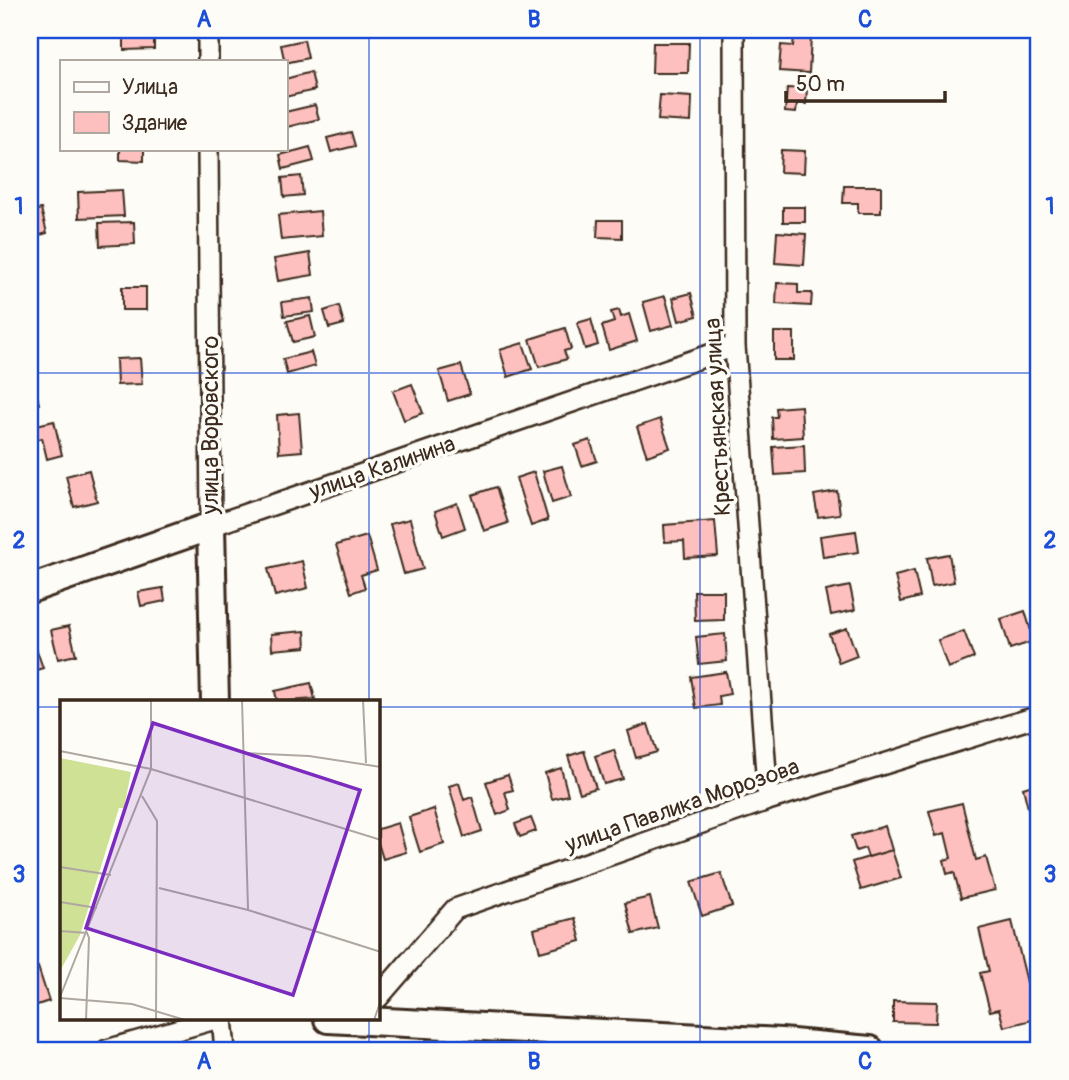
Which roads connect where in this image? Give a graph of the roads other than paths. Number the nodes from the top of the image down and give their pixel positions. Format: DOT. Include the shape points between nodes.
graph roads {
  1 [pos="208,30"];
  2 [pos="734,30"];
  3 [pos="208,60"];
  4 [pos="208,150"];
  5 [pos="735,346"];
  6 [pos="211,526"];
  7 [pos="30,589"];
  8 [pos="215,700"];
  9 [pos="1039,716"];
  10 [pos="768,800"];
  11 [pos="380,996"];
  12 [pos="212,1020"];
  13 [pos="222,1020"];
  14 [pos="378,1020"];
  15 [pos="107,1050"];
  16 [pos="225,1050"];
  17 [pos="870,1050"];
  1 -- 3 [label="street"];
  2 -- 5 [label="street, Крестьянская улица"];
  4 -- 6 [label="street, улица Воровского"];
  5 -- 6 [label="street, улица Калинина"];
  5 -- 10 [label="street, Крестьянская улица"];
  6 -- 7 [label="street, улица Калинина"];
  6 -- 8 [label="street, улица Воровского"];
  9 -- 10 [label="street, улица Павлика Морозова"];
  10 -- 11 [label="street, улица Павлика Морозова" via="455,909"];
  12 -- 15 [label="street"];
  13 -- 16 [label="street"];
  14 -- 17 [label="street"];
}
